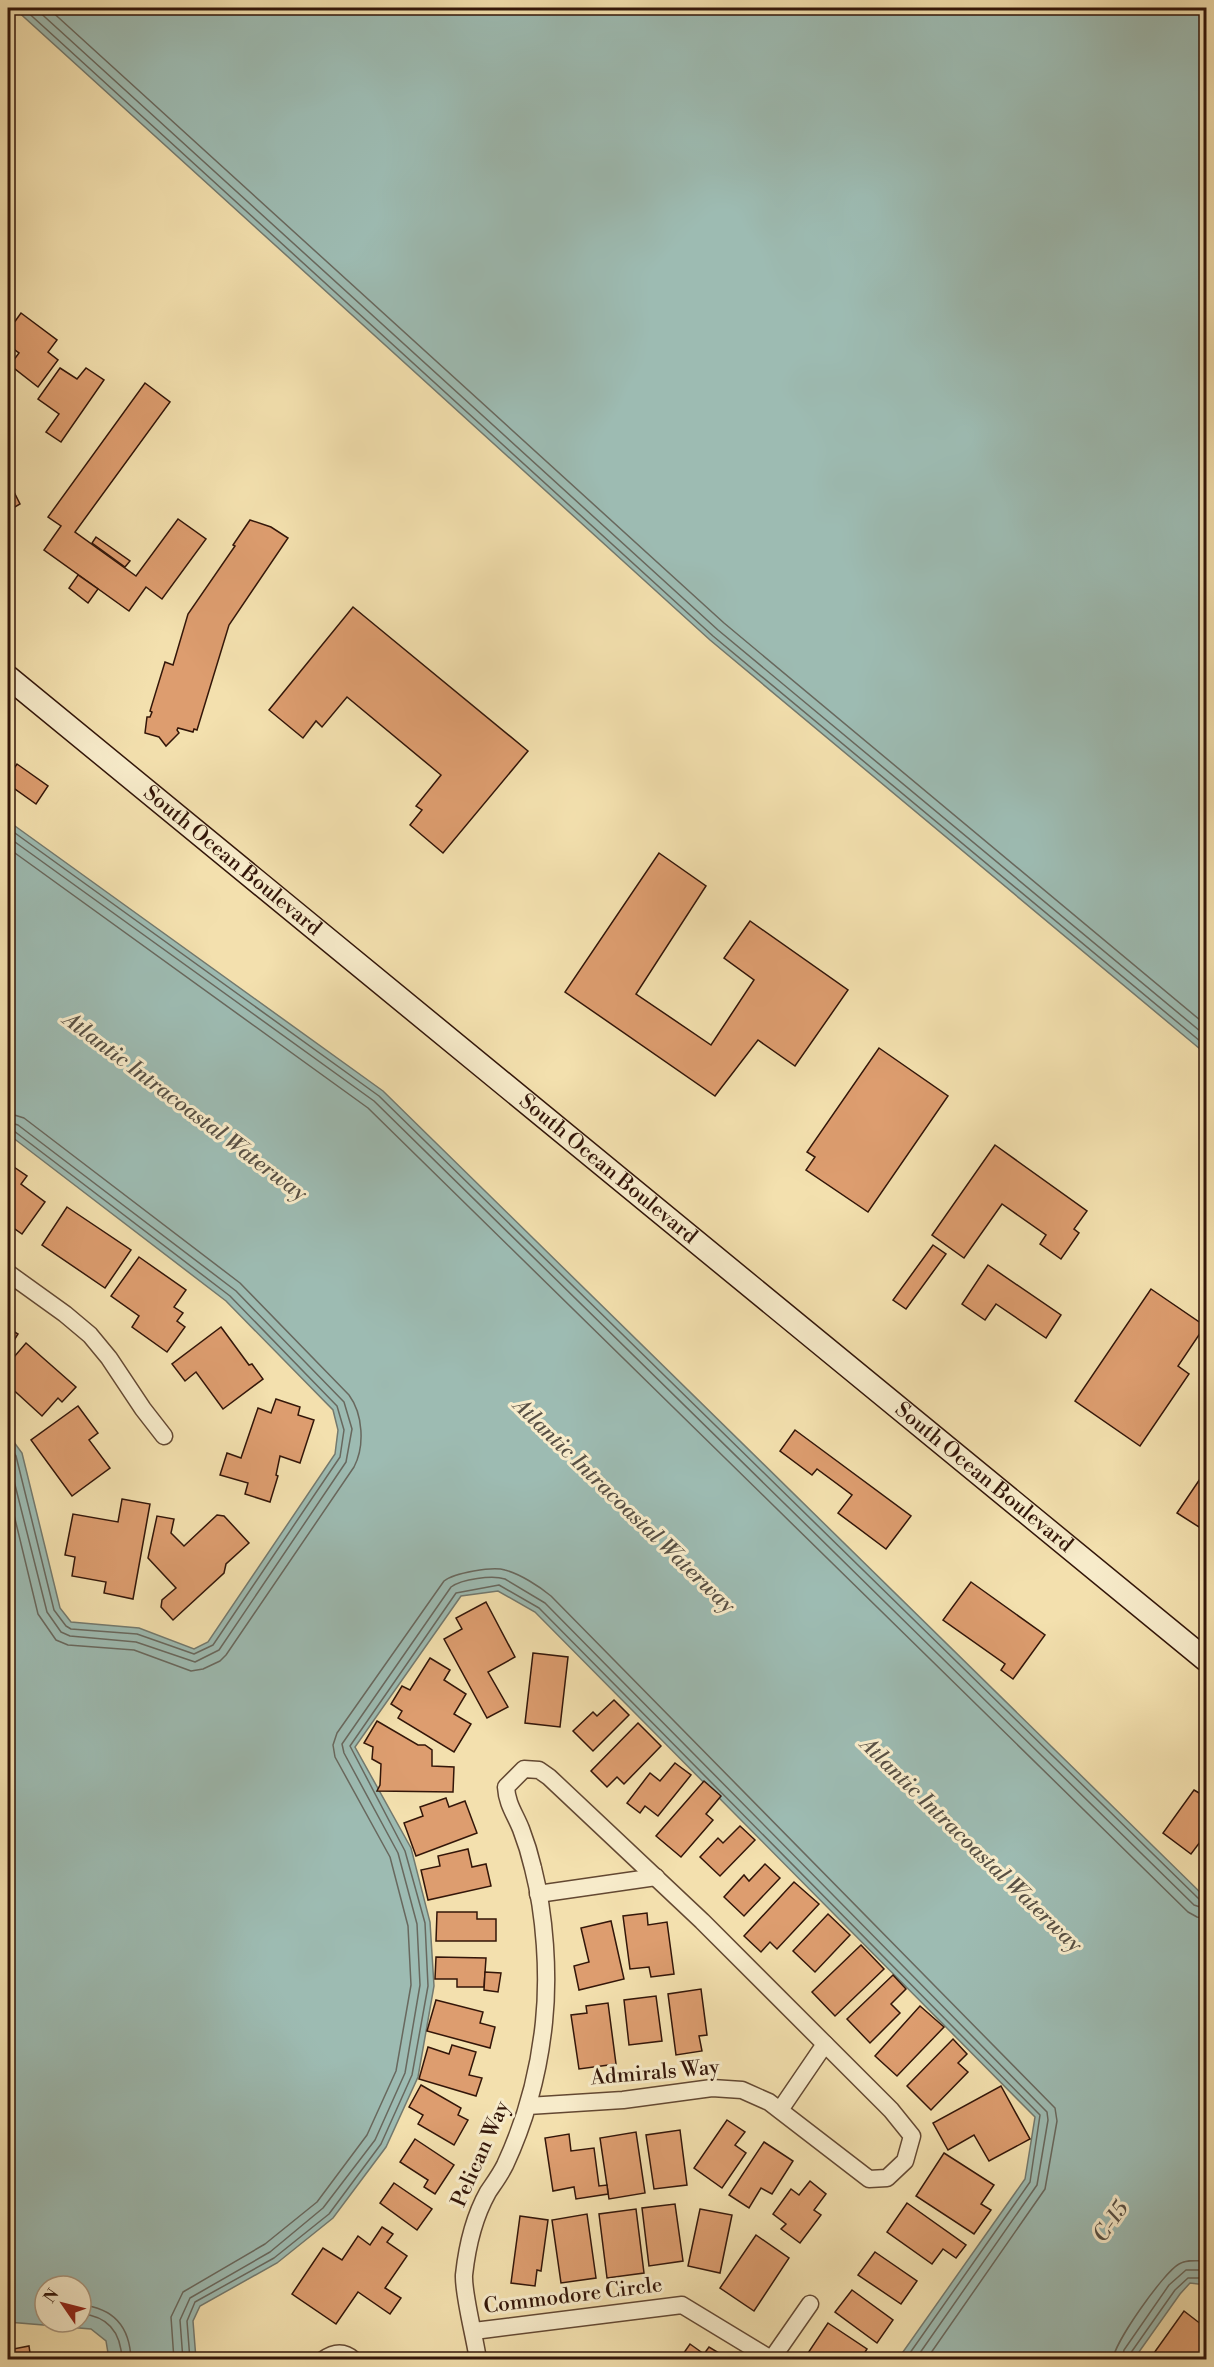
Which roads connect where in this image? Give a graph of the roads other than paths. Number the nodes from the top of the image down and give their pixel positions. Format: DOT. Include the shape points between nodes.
graph roads {
  1 [pos="8,677"];
  2 [pos="8,1273"];
  3 [pos="164,1436"];
  4 [pos="1206,1660"];
  5 [pos="656,1877"];
  6 [pos="538,1894"];
  7 [pos="825,2043"];
  8 [pos="528,2106"];
  9 [pos="780,2110"];
  10 [pos="912,2136"];
  11 [pos="810,2304"];
  12 [pos="474,2331"];
  13 [pos="771,2359"];
  14 [pos="323,2360"];
  15 [pos="354,2360"];
  16 [pos="478,2360"];
  1 -- 4 [label="main road, South Ocean Boulevard"];
  2 -- 3 [label="street" via="90,1335"];
  5 -- 6 [label="street"];
  5 -- 6 [label="street, Pelican Way" via="549,1778 538,1770 524,1768 506,1787 507,1802 520,1829"];
  5 -- 7 [label="street, Pelican Way"];
  6 -- 8 [label="street, Pelican Way" via="546,1971 544,2020"];
  7 -- 9 [label="street"];
  7 -- 10 [label="street, Pelican Way"];
  8 -- 9 [label="street, Admirals Way" via="727,2088 756,2095"];
  8 -- 12 [label="street, Pelican Way" via="504,2167 474,2224 466,2254 464,2278"];
  9 -- 10 [label="street, Admirals Way" via="869,2179 887,2178 905,2161"];
  11 -- 13 [label="street"];
  12 -- 13 [label="street, Commodore Circle" via="682,2305"];
  12 -- 16 [label="street, Pelican Way"];
  14 -- 15 [label="street" via="336,2353"];
}
